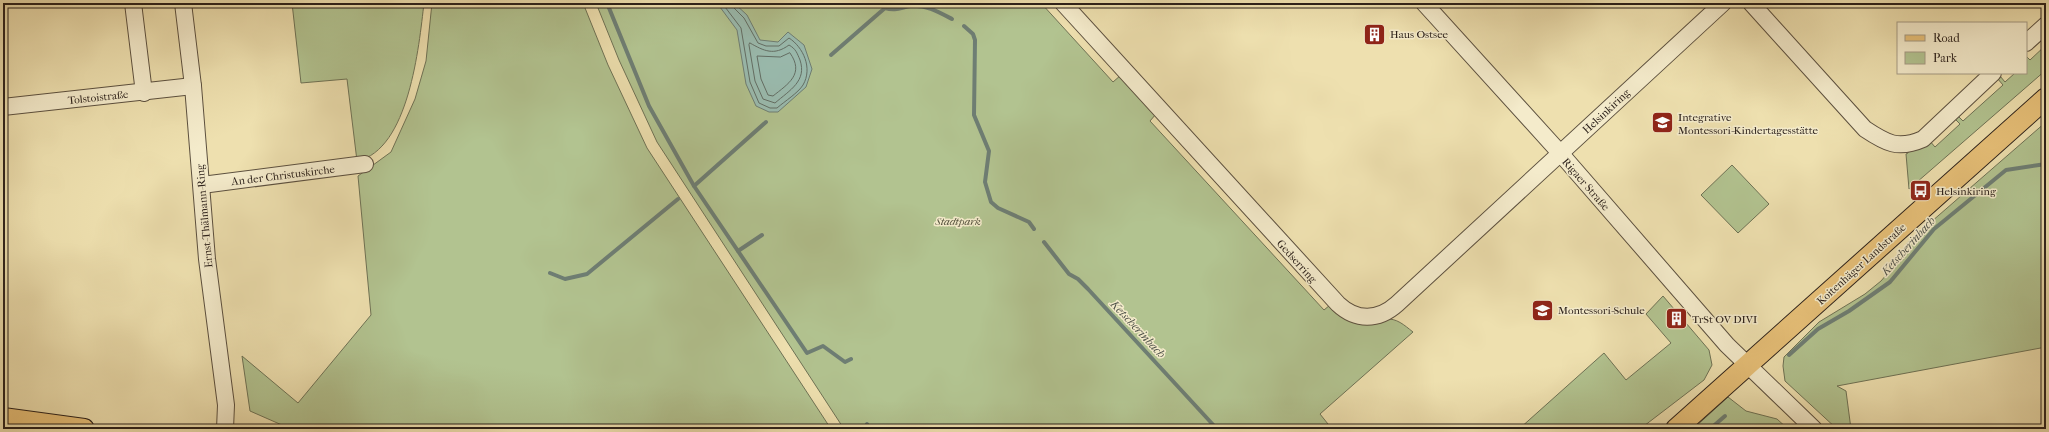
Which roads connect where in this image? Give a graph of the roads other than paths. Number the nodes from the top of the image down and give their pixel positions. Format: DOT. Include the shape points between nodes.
graph roads {
  1 [pos="133,3"];
  2 [pos="183,3"];
  3 [pos="1063,3"];
  4 [pos="1424,3"];
  5 [pos="1722,3"];
  6 [pos="1751,3"];
  7 [pos="2046,25"];
  8 [pos="2027,42"];
  9 [pos="1992,74"];
  10 [pos="193,86"];
  11 [pos="144,93"];
  12 [pos="2046,98"];
  13 [pos="3,107"];
  14 [pos="1560,154"];
  15 [pos="364,164"];
  16 [pos="202,185"];
  17 [pos="1748,365"];
  18 [pos="3,418"];
  19 [pos="84,429"];
  20 [pos="225,429"];
  21 [pos="1676,429"];
  22 [pos="1814,429"];
  1 -- 11 [label="street"];
  2 -- 10 [label="street, Ernst-Thälmann-Ring"];
  3 -- 14 [label="street, Gedserring" via="1338,304 1346,312 1357,316 1369,317 1391,309"];
  4 -- 14 [label="street, Rigaer Straße"];
  5 -- 14 [label="street, Helsinkiring"];
  6 -- 9 [label="street" via="1865,129 1898,146 1923,139"];
  7 -- 8 [label="street"];
  10 -- 11 [label="street, Tolstoistraße"];
  10 -- 16 [label="street, Ernst-Thälmann-Ring"];
  11 -- 13 [label="street, Tolstoistraße"];
  12 -- 17 [label="main road, Koitenhäger Landstraße"];
  14 -- 17 [label="street, Rigaer Straße"];
  15 -- 16 [label="street, An der Christuskirche"];
  16 -- 20 [label="street, Ernst-Thälmann-Ring" via="208,259 226,405"];
  17 -- 21 [label="main road, Koitenhäger Landstraße"];
  17 -- 22 [label="street, Rigaer Straße"];
  18 -- 19 [label="main road"];
}
